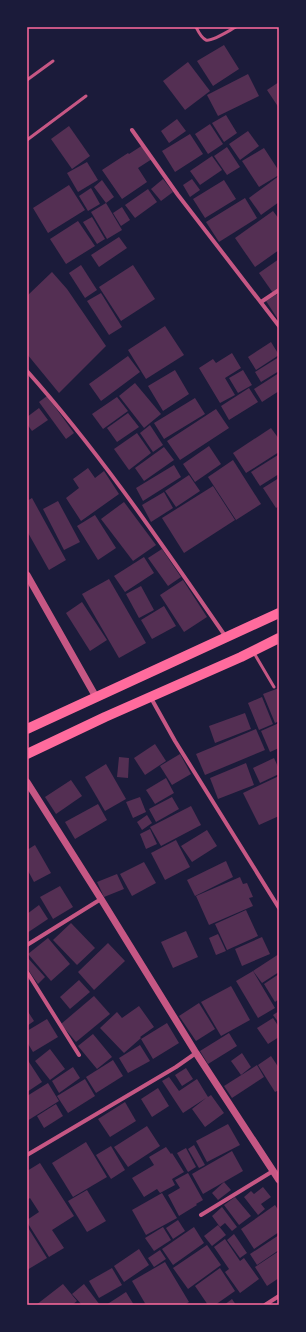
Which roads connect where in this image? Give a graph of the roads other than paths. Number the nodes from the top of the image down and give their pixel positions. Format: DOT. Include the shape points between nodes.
graph roads {
  1 [pos="196,27"];
  2 [pos="236,27"];
  3 [pos="53,60"];
  4 [pos="27,80"];
  5 [pos="86,96"];
  6 [pos="132,130"];
  7 [pos="28,139"];
  8 [pos="279,290"];
  9 [pos="261,302"];
  10 [pos="279,326"];
  11 [pos="27,370"];
  12 [pos="27,575"];
  13 [pos="279,613"];
  14 [pos="226,637"];
  15 [pos="279,638"];
  16 [pos="253,651"];
  17 [pos="274,687"];
  18 [pos="96,697"];
  19 [pos="152,700"];
  20 [pos="27,729"];
  21 [pos="27,754"];
  22 [pos="27,782"];
  23 [pos="101,899"];
  24 [pos="279,908"];
  25 [pos="27,945"];
  26 [pos="27,972"];
  27 [pos="196,1053"];
  28 [pos="79,1055"];
  29 [pos="27,1155"];
  30 [pos="273,1171"];
  31 [pos="279,1180"];
  32 [pos="201,1215"];
  33 [pos="279,1296"];
  34 [pos="265,1305"];
  1 -- 2 [label="lane" via="206,40"];
  3 -- 4 [label="lane"];
  5 -- 7 [label="lane"];
  6 -- 9 [label="street" via="178,195"];
  8 -- 9 [label="street"];
  9 -- 10 [label="street"];
  11 -- 14 [label="street" via="105,465"];
  12 -- 18 [label="street"];
  13 -- 14 [label="main road"];
  14 -- 18 [label="main road"];
  15 -- 16 [label="main road"];
  16 -- 17 [label="lane"];
  16 -- 19 [label="main road"];
  18 -- 20 [label="main road"];
  19 -- 21 [label="main road"];
  19 -- 24 [label="street" via="174,741"];
  22 -- 23 [label="street"];
  23 -- 25 [label="street"];
  23 -- 27 [label="street"];
  26 -- 28 [label="street"];
  27 -- 29 [label="street"];
  27 -- 30 [label="street"];
  30 -- 31 [label="street"];
  30 -- 32 [label="street"];
  33 -- 34 [label="street"];
}
